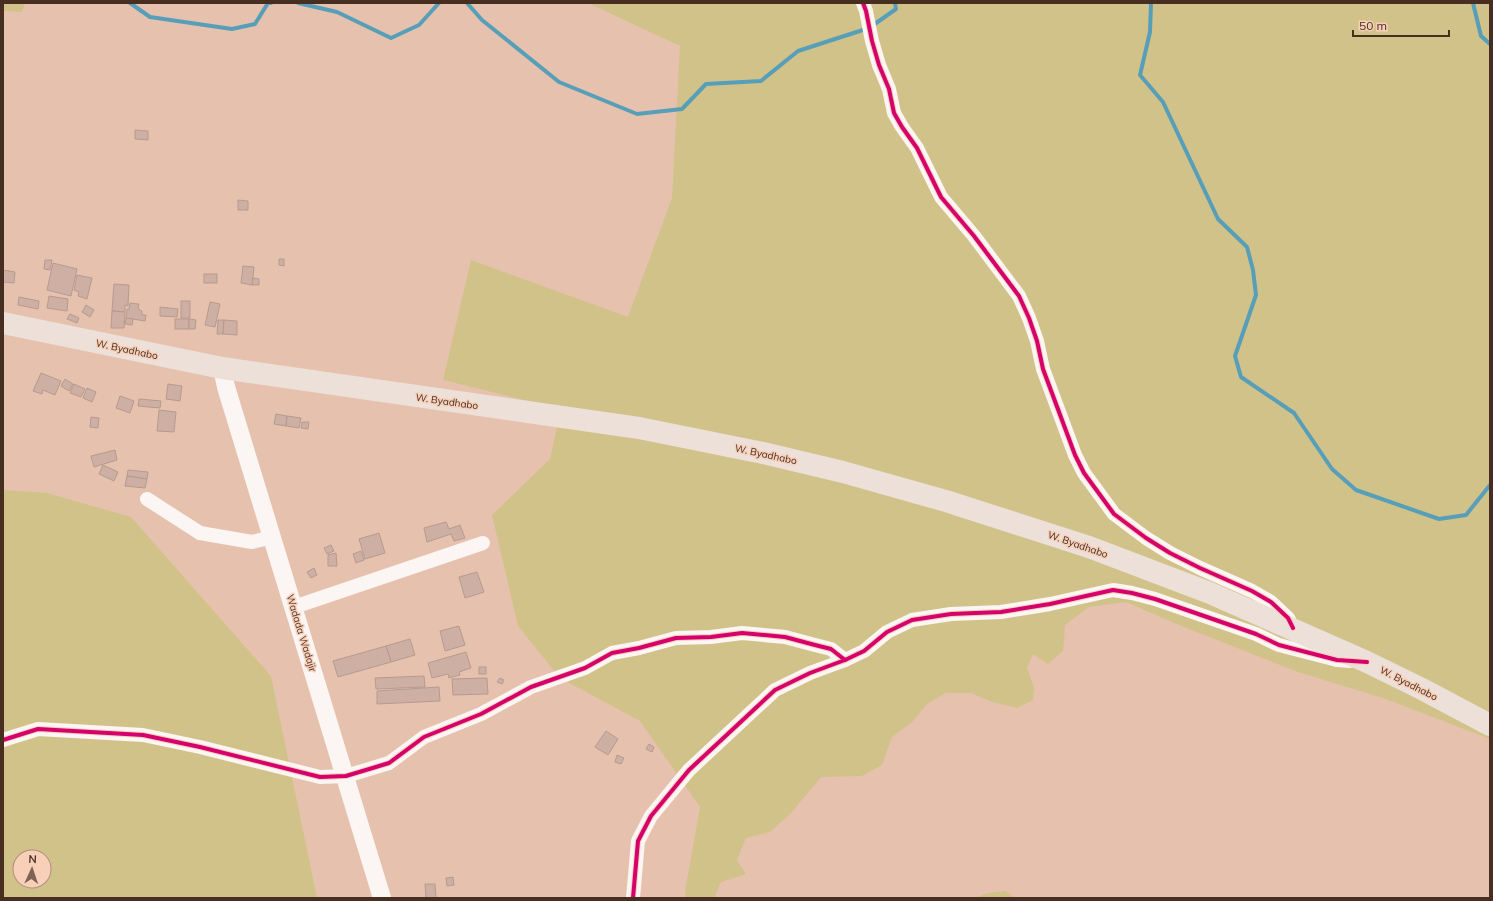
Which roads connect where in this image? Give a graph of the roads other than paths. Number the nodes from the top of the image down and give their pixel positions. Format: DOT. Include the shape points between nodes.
graph roads {
  1 [pos="863,3"];
  2 [pos="3,323"];
  3 [pos="222,368"];
  4 [pos="146,499"];
  5 [pos="272,537"];
  6 [pos="483,543"];
  7 [pos="294,607"];
  8 [pos="1293,628"];
  9 [pos="845,660"];
  10 [pos="1367,662"];
  11 [pos="1490,725"];
  12 [pos="3,740"];
  13 [pos="346,776"];
  14 [pos="382,898"];
  15 [pos="633,898"];
  1 -- 8 [label="street" via="894,113 918,148 941,197 1019,296 1037,341 1043,369 1084,473 1114,514 1146,538 1170,553 1271,602 1288,618"];
  2 -- 3 [label="main road, W. Byadhabo"];
  3 -- 5 [label="street, Wadada Wadajir"];
  3 -- 8 [label="main road, W. Byadhabo" via="639,428 843,472 946,501 1089,547"];
  4 -- 5 [label="street" via="200,533 252,542"];
  5 -- 7 [label="street, Wadada Wadajir"];
  6 -- 7 [label="street"];
  7 -- 13 [label="street, Wadada Wadajir"];
  8 -- 10 [label="main road, W. Byadhabo"];
  9 -- 10 [label="street" via="864,651 887,632 912,620 951,614 1008,611 1113,590 1155,598 1256,634 1279,645 1337,660"];
  9 -- 13 [label="street" via="831,649 785,637 742,633 676,638 612,653 585,668 531,687 481,714 424,737 389,763"];
  9 -- 15 [label="street" via="810,673 776,690 689,770 650,816 638,841"];
  10 -- 11 [label="main road, W. Byadhabo"];
  12 -- 13 [label="street" via="38,729 143,735 320,777"];
  13 -- 14 [label="street, Wadada Wadajir"];
}
